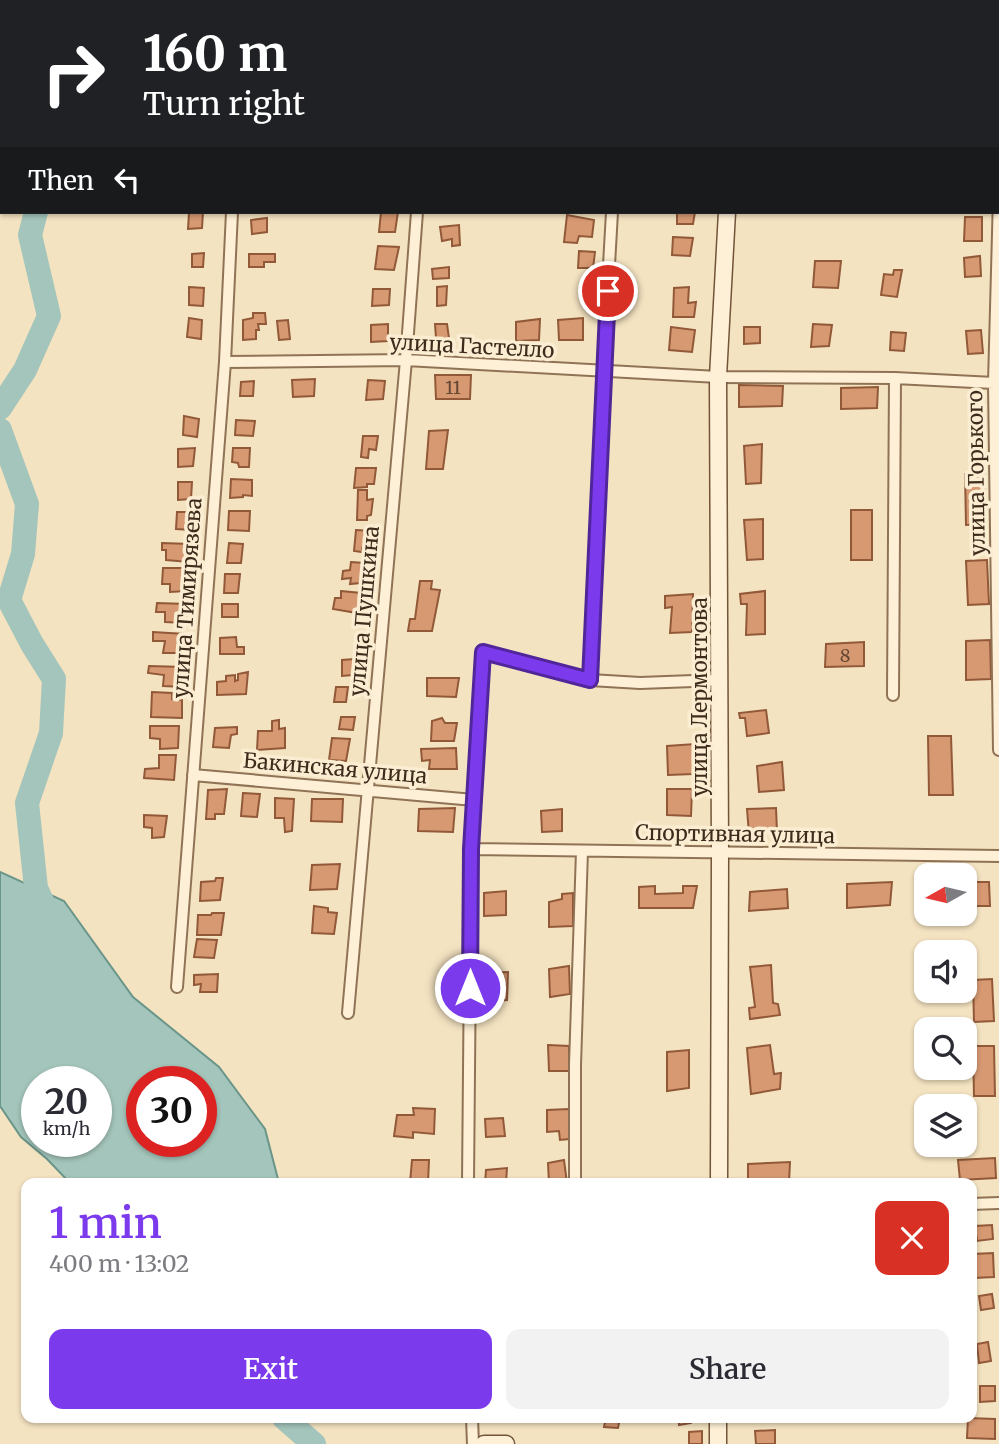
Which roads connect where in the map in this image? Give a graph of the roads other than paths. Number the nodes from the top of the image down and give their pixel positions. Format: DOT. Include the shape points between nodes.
graph roads {
  1 [pos="232,214"];
  2 [pos="417,214"];
  3 [pos="612,214"];
  4 [pos="727,214"];
  5 [pos="999,214"];
  6 [pos="406,360"];
  7 [pos="225,362"];
  8 [pos="603,371"];
  9 [pos="718,377"];
  10 [pos="895,377"];
  11 [pos="994,383"];
  12 [pos="590,680"];
  13 [pos="720,680"];
  14 [pos="893,695"];
  15 [pos="999,750"];
  16 [pos="193,775"];
  17 [pos="368,791"];
  18 [pos="474,800"];
  19 [pos="471,849"];
  20 [pos="582,851"];
  21 [pos="720,854"];
  22 [pos="999,856"];
  23 [pos="177,987"];
  24 [pos="348,1013"];
  25 [pos="468,1178"];
  26 [pos="575,1178"];
  27 [pos="719,1178"];
  28 [pos="999,1203"];
  29 [pos="977,1204"];
  30 [pos="472,1423"];
  31 [pos="718,1423"];
  32 [pos="473,1444"];
  33 [pos="484,1444"];
  34 [pos="506,1444"];
  35 [pos="718,1444"];
  1 -- 7 [label="street, улица Тимирязева"];
  2 -- 6 [label="street, улица Пушкина"];
  3 -- 8 [label="street"];
  4 -- 9 [label="street, улица Лермонтова"];
  5 -- 11 [label="street, улица Горького"];
  6 -- 7 [label="street, улица Гастелло"];
  6 -- 8 [label="street, улица Гастелло"];
  6 -- 17 [label="street, улица Пушкина"];
  7 -- 16 [label="street, улица Тимирязева"];
  8 -- 9 [label="street, улица Гастелло"];
  8 -- 12 [label="street"];
  9 -- 10 [label="street, улица Гастелло"];
  9 -- 13 [label="street, улица Лермонтова"];
  10 -- 11 [label="street, улица Гастелло"];
  10 -- 14 [label="street"];
  11 -- 15 [label="street, улица Горького"];
  12 -- 13 [label="street"];
  12 -- 18 [label="street" via="483,652"];
  13 -- 21 [label="street, улица Лермонтова"];
  16 -- 17 [label="street, Бакинская улица"];
  16 -- 23 [label="street, улица Тимирязева"];
  17 -- 18 [label="street, Бакинская улица"];
  17 -- 24 [label="street, улица Пушкина"];
  18 -- 19 [label="street"];
  19 -- 20 [label="street, Спортивная улица"];
  19 -- 25 [label="street"];
  20 -- 21 [label="street, Спортивная улица"];
  20 -- 26 [label="street"];
  21 -- 22 [label="street, Спортивная улица"];
  21 -- 27 [label="street, улица Лермонтова"];
  28 -- 29 [label="street"];
  30 -- 32 [label="street"];
  31 -- 35 [label="street"];
  33 -- 34 [label="street"];
}
